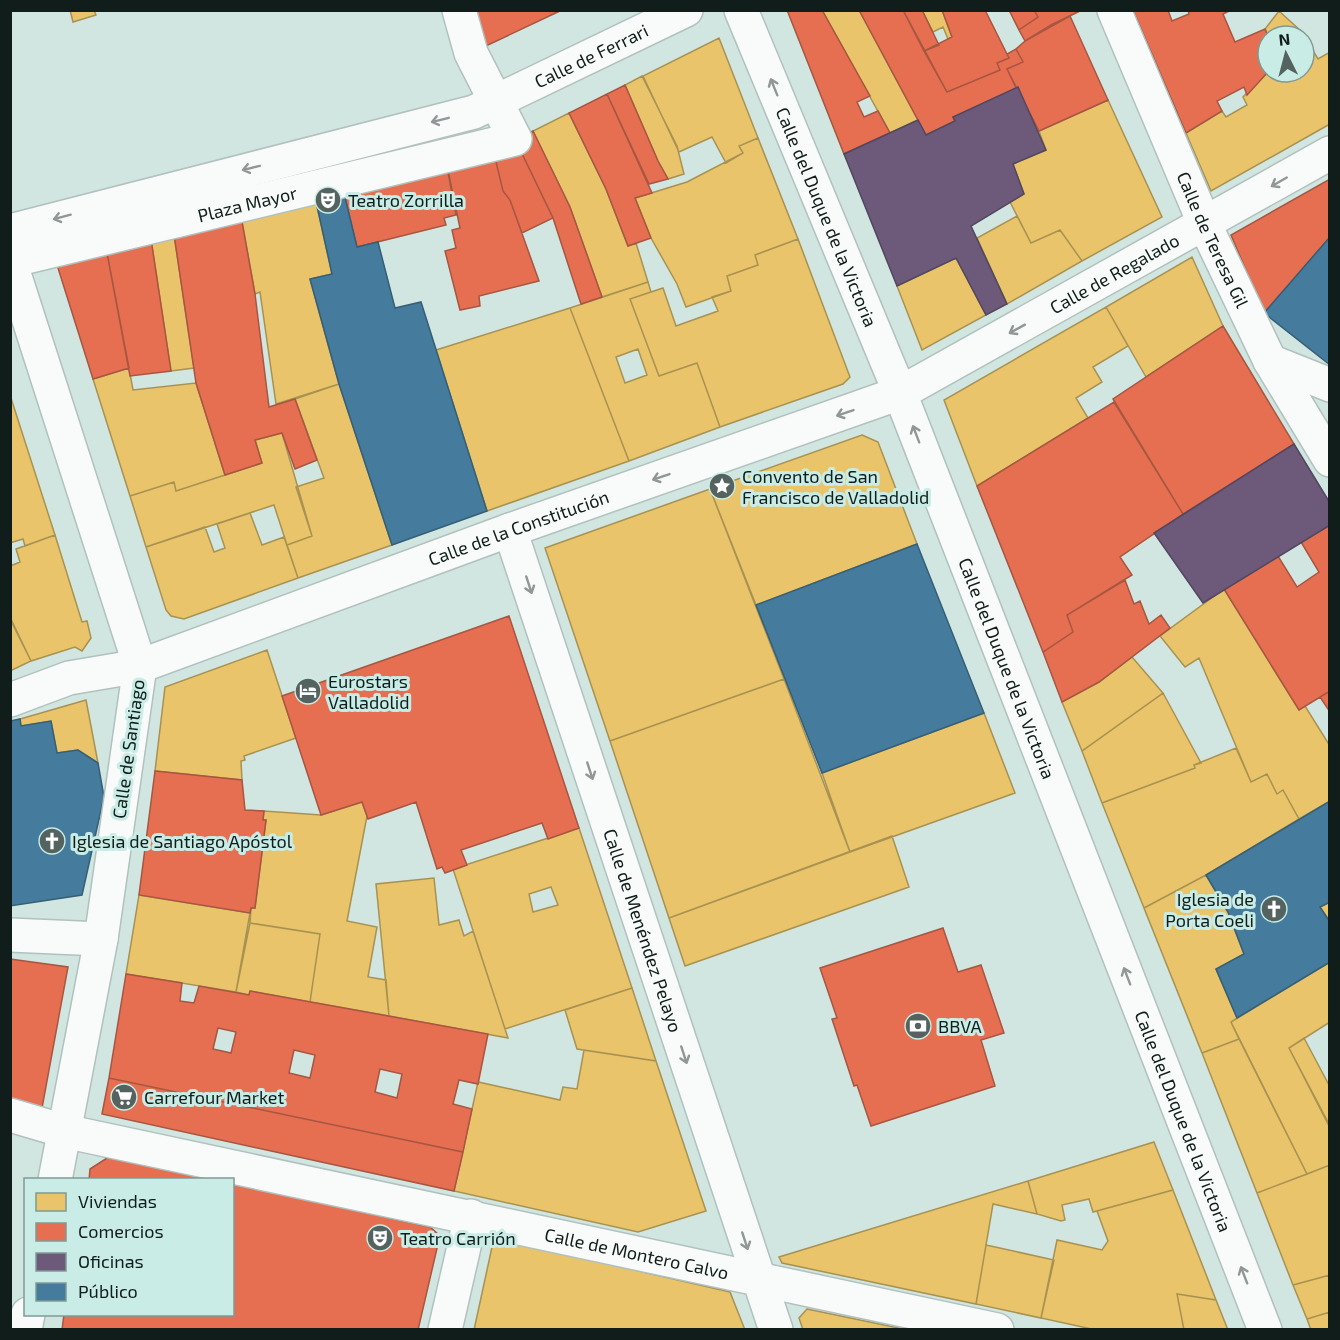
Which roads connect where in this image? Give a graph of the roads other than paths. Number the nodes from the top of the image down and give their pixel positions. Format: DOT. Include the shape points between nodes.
graph roads {
  1 [pos="459,10"];
  2 [pos="686,10"];
  3 [pos="741,10"];
  4 [pos="1114,10"];
  5 [pos="496,103"];
  6 [pos="1329,153"];
  7 [pos="1204,225"];
  8 [pos="10,231"];
  9 [pos="10,261"];
  10 [pos="1270,361"];
  11 [pos="1329,385"];
  12 [pos="900,393"];
  13 [pos="1329,460"];
  14 [pos="510,530"];
  15 [pos="140,666"];
  16 [pos="10,700"];
  17 [pos="10,935"];
  18 [pos="101,939"];
  19 [pos="10,1115"];
  20 [pos="64,1131"];
  21 [pos="55,1178"];
  22 [pos="471,1216"];
  23 [pos="757,1278"];
  24 [pos="445,1329"];
  25 [pos="776,1329"];
  26 [pos="998,1329"];
  27 [pos="1265,1329"];
  1 -- 5 [label="street, Plaza Mayor" via="471,53"];
  2 -- 5 [label="street, Calle de Ferrari"];
  12 -- 3 [label="street, Calle del Duque de la Victoria, one-way"];
  4 -- 7 [label="street, Calle de Teresa Gil"];
  5 -- 8 [label="street, Plaza Mayor, one-way" via="474,112"];
  5 -- 9 [label="street, Plaza Mayor" via="515,139"];
  6 -- 7 [label="street, Calle de Regalado, one-way"];
  7 -- 10 [label="street, Calle de Teresa Gil"];
  7 -- 12 [label="street, Calle de Regalado, one-way"];
  9 -- 15 [label="street, Calle de Santiago"];
  10 -- 11 [label="street"];
  10 -- 13 [label="street, Calle de Teresa Gil"];
  12 -- 14 [label="street, Calle de la Constitución, one-way"];
  27 -- 12 [label="street, Calle del Duque de la Victoria, one-way"];
  14 -- 15 [label="street, Calle de la Constitución"];
  14 -- 23 [label="street, Calle de Menéndez Pelayo, one-way"];
  15 -- 16 [label="street, Calle de la Constitución" via="69,678"];
  15 -- 18 [label="street, Calle de Santiago"];
  17 -- 18 [label="street"];
  18 -- 20 [label="street, Calle de Santiago"];
  19 -- 20 [label="street, Calle de Montero Calvo"];
  20 -- 21 [label="street, Calle de Santiago"];
  20 -- 22 [label="street, Calle de Montero Calvo"];
  22 -- 23 [label="street, Calle de Montero Calvo"];
  22 -- 24 [label="street"];
  23 -- 25 [label="street, Calle de Menéndez Pelayo"];
  23 -- 26 [label="street, Calle de Montero Calvo"];
}
